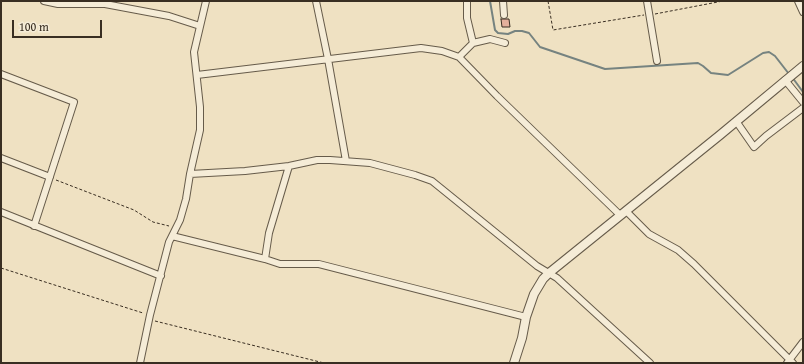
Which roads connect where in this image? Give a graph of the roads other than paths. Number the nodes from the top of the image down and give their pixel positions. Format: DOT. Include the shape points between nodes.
graph roads {
  1 [pos="44,1"];
  2 [pos="206,1"];
  3 [pos="316,1"];
  4 [pos="467,1"];
  5 [pos="503,1"];
  6 [pos="647,1"];
  7 [pos="798,1"];
  8 [pos="105,3"];
  9 [pos="803,12"];
  10 [pos="504,15"];
  11 [pos="200,26"];
  12 [pos="473,43"];
  13 [pos="505,43"];
  14 [pos="459,57"];
  15 [pos="328,59"];
  16 [pos="657,61"];
  17 [pos="803,66"];
  18 [pos="1,74"];
  19 [pos="197,75"];
  20 [pos="785,80"];
  21 [pos="803,102"];
  22 [pos="803,108"];
  23 [pos="736,122"];
  24 [pos="1,158"];
  25 [pos="346,161"];
  26 [pos="289,166"];
  27 [pos="190,174"];
  28 [pos="50,177"];
  29 [pos="1,212"];
  30 [pos="623,213"];
  31 [pos="34,226"];
  32 [pos="172,236"];
  33 [pos="265,259"];
  34 [pos="550,273"];
  35 [pos="161,276"];
  36 [pos="526,317"];
  37 [pos="803,342"];
  38 [pos="790,362"];
  39 [pos="140,363"];
  40 [pos="514,363"];
  41 [pos="650,363"];
  1 -- 8 [label="street" via="58,4"];
  2 -- 11 [label="street"];
  3 -- 15 [label="street"];
  4 -- 12 [label="street" via="467,18"];
  5 -- 10 [label="street"];
  6 -- 16 [label="street"];
  7 -- 9 [label="street"];
  8 -- 11 [label="street" via="170,16"];
  11 -- 19 [label="street" via="194,52"];
  12 -- 13 [label="street" via="490,39"];
  12 -- 14 [label="street"];
  14 -- 15 [label="street" via="421,48"];
  14 -- 30 [label="street" via="497,96"];
  15 -- 19 [label="street"];
  15 -- 25 [label="street"];
  17 -- 20 [label="street"];
  18 -- 28 [label="street" via="74,102"];
  19 -- 27 [label="street" via="200,130"];
  20 -- 21 [label="street"];
  20 -- 23 [label="street"];
  22 -- 23 [label="street" via="754,147"];
  23 -- 30 [label="street"];
  24 -- 28 [label="street"];
  25 -- 26 [label="street" via="317,160"];
  25 -- 34 [label="street" via="370,163 432,181 537,266"];
  26 -- 27 [label="street"];
  26 -- 33 [label="street" via="269,233"];
  27 -- 32 [label="street" via="180,220"];
  28 -- 31 [label="street"];
  29 -- 31 [label="street"];
  30 -- 34 [label="street"];
  30 -- 38 [label="street" via="649,234 678,250 694,264"];
  31 -- 35 [label="street"];
  32 -- 33 [label="street"];
  32 -- 35 [label="street"];
  33 -- 36 [label="street" via="280,264 319,264"];
  34 -- 36 [label="street" via="534,294"];
  34 -- 41 [label="street"];
  35 -- 39 [label="street" via="149,317"];
  36 -- 40 [label="street"];
  37 -- 38 [label="street"];
}
